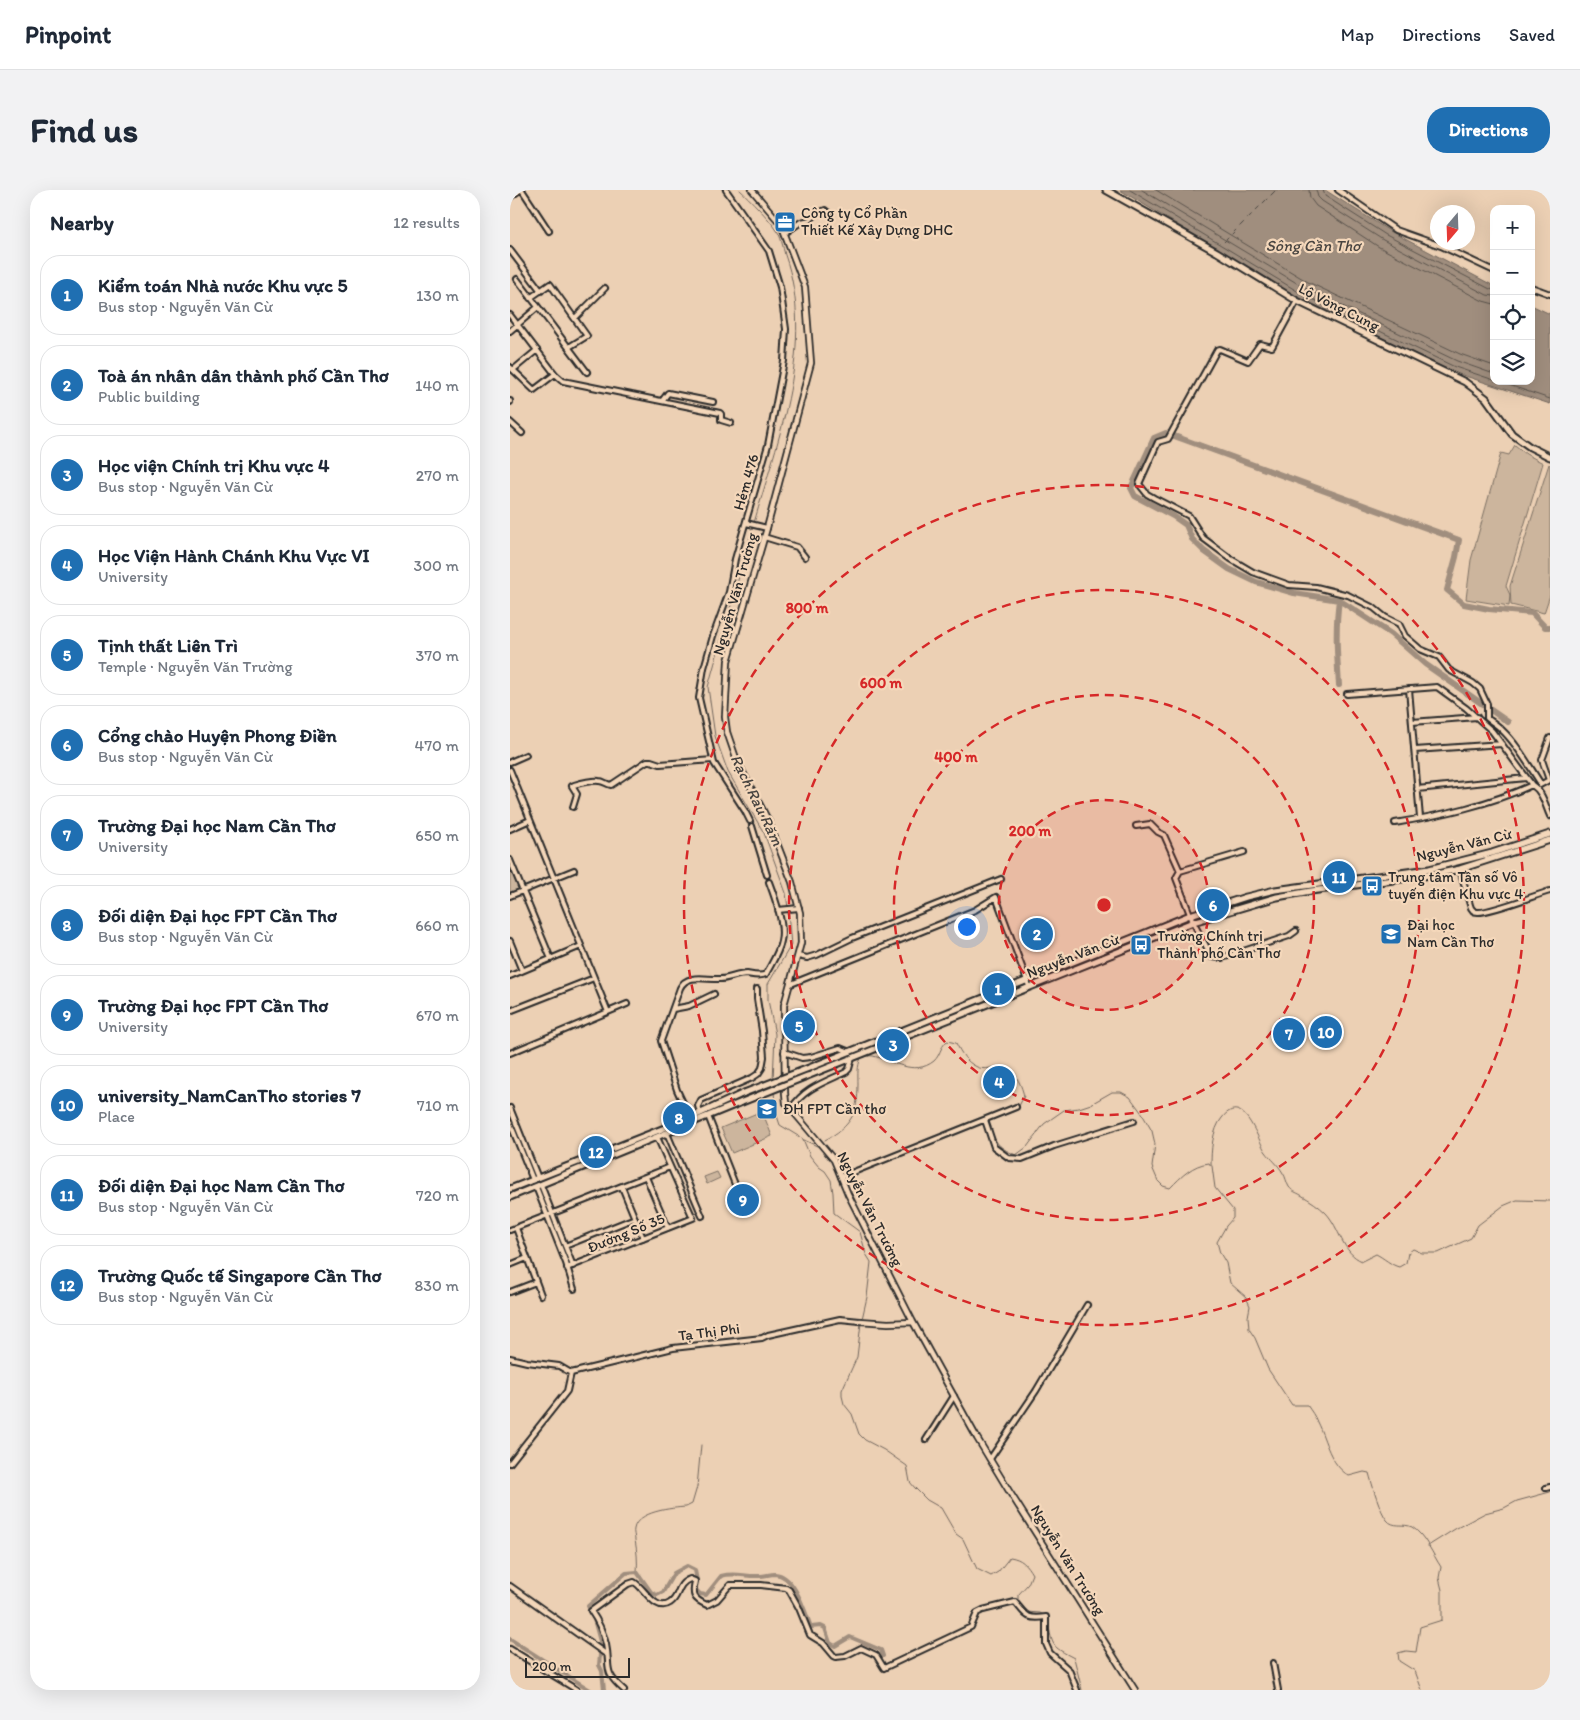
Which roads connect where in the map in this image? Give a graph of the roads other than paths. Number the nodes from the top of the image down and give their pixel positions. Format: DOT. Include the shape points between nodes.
graph roads {
  1 [pos="521,190"];
  2 [pos="726,190"];
  3 [pos="752,190"];
  4 [pos="1106,190"];
  5 [pos="1338,190"];
  6 [pos="510,197"];
  7 [pos="831,215"];
  8 [pos="549,231"];
  9 [pos="785,233"];
  10 [pos="510,250"];
  11 [pos="1490,269"];
  12 [pos="517,279"];
  13 [pos="605,288"];
  14 [pos="1535,288"];
  15 [pos="541,291"];
  16 [pos="1550,294"];
  17 [pos="530,298"];
  18 [pos="1297,301"];
  19 [pos="538,307"];
  20 [pos="510,315"];
  21 [pos="575,318"];
  22 [pos="518,324"];
  23 [pos="510,331"];
  24 [pos="569,347"];
  25 [pos="537,350"];
  26 [pos="511,368"];
  27 [pos="587,372"];
  28 [pos="555,374"];
  29 [pos="662,401"];
  30 [pos="713,402"];
  31 [pos="510,422"];
  32 [pos="731,423"];
  33 [pos="522,433"];
  34 [pos="1550,457"];
  35 [pos="747,523"];
  36 [pos="766,528"];
  37 [pos="764,537"];
  38 [pos="805,557"];
  39 [pos="1409,688"];
  40 [pos="1346,694"];
  41 [pos="1477,717"];
  42 [pos="1412,722"];
  43 [pos="1550,738"];
  44 [pos="1502,744"];
  45 [pos="1414,750"];
  46 [pos="526,755"];
  47 [pos="713,760"];
  48 [pos="510,762"];
  49 [pos="510,770"];
  50 [pos="1526,778"];
  51 [pos="1550,780"];
  52 [pos="1541,784"];
  53 [pos="1532,785"];
  54 [pos="1417,788"];
  55 [pos="1536,788"];
  56 [pos="573,807"];
  57 [pos="1550,816"];
  58 [pos="1420,818"];
  59 [pos="530,820"];
  60 [pos="1395,823"];
  61 [pos="1136,826"];
  62 [pos="510,829"];
  63 [pos="1550,834"];
  64 [pos="1550,840"];
  65 [pos="1244,852"];
  66 [pos="1492,853"];
  67 [pos="1494,859"];
  68 [pos="510,860"];
  69 [pos="1429,869"];
  70 [pos="1460,869"];
  71 [pos="574,870"];
  72 [pos="1180,871"];
  73 [pos="767,875"];
  74 [pos="1431,875"];
  75 [pos="554,878"];
  76 [pos="1001,878"];
  77 [pos="770,882"];
  78 [pos="1275,890"];
  79 [pos="523,891"];
  80 [pos="1550,891"];
  81 [pos="510,896"];
  82 [pos="1276,897"];
  83 [pos="796,908"];
  84 [pos="779,910"];
  85 [pos="1190,915"];
  86 [pos="1193,922"];
  87 [pos="1296,931"];
  88 [pos="510,941"];
  89 [pos="581,946"];
  90 [pos="1096,952"];
  91 [pos="798,956"];
  92 [pos="550,959"];
  93 [pos="1099,959"];
  94 [pos="522,971"];
  95 [pos="510,976"];
  96 [pos="594,978"];
  97 [pos="1028,983"];
  98 [pos="791,984"];
  99 [pos="757,989"];
  100 [pos="714,994"];
  101 [pos="989,999"];
  102 [pos="627,1004"];
  103 [pos="673,1009"];
  104 [pos="510,1011"];
  105 [pos="608,1012"];
  106 [pos="909,1028"];
  107 [pos="911,1034"];
  108 [pos="510,1052"];
  109 [pos="784,1052"];
  110 [pos="851,1055"];
  111 [pos="1016,1107"];
  112 [pos="510,1108"];
  113 [pos="791,1109"];
  114 [pos="700,1113"];
  115 [pos="708,1116"];
  116 [pos="690,1118"];
  117 [pos="985,1120"];
  118 [pos="1134,1121"];
  119 [pos="510,1123"];
  120 [pos="667,1133"];
  121 [pos="656,1134"];
  122 [pos="670,1167"];
  123 [pos="646,1177"];
  124 [pos="841,1177"];
  125 [pos="535,1179"];
  126 [pos="538,1186"];
  127 [pos="622,1187"];
  128 [pos="510,1189"];
  129 [pos="738,1192"];
  130 [pos="510,1197"];
  131 [pos="552,1213"];
  132 [pos="547,1215"];
  133 [pos="702,1216"];
  134 [pos="635,1218"];
  135 [pos="516,1228"];
  136 [pos="668,1228"];
  137 [pos="510,1230"];
  138 [pos="643,1238"];
  139 [pos="565,1246"];
  140 [pos="527,1258"];
  141 [pos="510,1265"];
  142 [pos="573,1266"];
  143 [pos="567,1268"];
  144 [pos="536,1282"];
  145 [pos="574,1289"];
  146 [pos="510,1292"];
  147 [pos="541,1295"];
  148 [pos="1087,1305"];
  149 [pos="861,1321"];
  150 [pos="913,1322"];
  151 [pos="510,1358"];
  152 [pos="571,1373"];
  153 [pos="954,1396"];
  154 [pos="926,1440"];
  155 [pos="990,1459"];
  156 [pos="510,1463"];
  157 [pos="510,1586"];
  158 [pos="510,1649"];
  159 [pos="606,1654"];
  160 [pos="1274,1662"];
  161 [pos="577,1690"];
  162 [pos="624,1690"];
  163 [pos="1077,1690"];
  164 [pos="1135,1690"];
  165 [pos="1278,1690"];
  1 -- 6 [label="street"];
  1 -- 8 [label="street"];
  2 -- 35 [label="street, Hẻm 476" via="769,251 780,287 786,329 784,361 768,445"];
  3 -- 9 [label="street, Nguyễn Văn Trường"];
  4 -- 18 [label="main road, Lộ Vòng Cung"];
  5 -- 11 [label="street" via="1396,230 1442,246"];
  7 -- 9 [label="street" via="824,210"];
  9 -- 36 [label="street, Nguyễn Văn Trường" via="805,287 811,364"];
  10 -- 15 [label="street"];
  12 -- 17 [label="street"];
  13 -- 21 [label="street"];
  14 -- 16 [label="street"];
  15 -- 17 [label="street"];
  15 -- 21 [label="street" via="550,284"];
  17 -- 19 [label="street"];
  18 -- 34 [label="main road, Lộ Vòng Cung" via="1465,382 1486,398 1512,434"];
  18 -- 52 [label="street" via="1272,346 1260,344 1248,361 1217,350 1168,439 1158,442 1139,484 1147,494 1184,512 1203,538 1253,572 1280,583 1348,595 1399,624 1412,642 1439,657 1448,670 1477,686 1487,704 1486,716 1504,731"];
  19 -- 22 [label="street"];
  19 -- 24 [label="street"];
  20 -- 22 [label="street"];
  21 -- 24 [label="street" via="588,336"];
  22 -- 23 [label="street"];
  22 -- 25 [label="street"];
  24 -- 27 [label="street"];
  25 -- 26 [label="street"];
  25 -- 28 [label="street"];
  26 -- 28 [label="street" via="534,390"];
  28 -- 29 [label="street" via="563,381"];
  29 -- 30 [label="street" via="668,393"];
  29 -- 32 [label="street" via="721,413 721,420"];
  31 -- 33 [label="street"];
  35 -- 36 [label="street"];
  35 -- 47 [label="street, Hẻm 476" via="700,687 699,698"];
  36 -- 37 [label="street, Nguyễn Văn Trường"];
  37 -- 38 [label="street" via="797,547"];
  37 -- 83 [label="street, Nguyễn Văn Trường" via="728,661 725,717 737,761 768,820 792,882"];
  39 -- 40 [label="street"];
  39 -- 41 [label="street" via="1437,687"];
  39 -- 42 [label="street"];
  41 -- 42 [label="street"];
  41 -- 44 [label="street"];
  42 -- 45 [label="street"];
  43 -- 51 [label="street" via="1542,760"];
  44 -- 45 [label="street"];
  44 -- 50 [label="street"];
  45 -- 54 [label="street"];
  46 -- 48 [label="street"];
  47 -- 56 [label="street" via="673,764 647,761 610,785 594,781 574,784 577,794"];
  47 -- 73 [label="street, Hẻm 476" via="751,824"];
  49 -- 59 [label="street"];
  50 -- 53 [label="street"];
  50 -- 54 [label="street"];
  51 -- 52 [label="street"];
  52 -- 55 [label="street"];
  53 -- 55 [label="street"];
  53 -- 58 [label="street" via="1506,797"];
  54 -- 58 [label="street"];
  55 -- 57 [label="street"];
  58 -- 60 [label="street"];
  59 -- 62 [label="street"];
  59 -- 75 [label="street"];
  61 -- 72 [label="street" via="1150,824 1164,835"];
  63 -- 66 [label="main road, Nguyễn Văn Cừ"];
  64 -- 67 [label="main road, Nguyễn Văn Cừ"];
  65 -- 72 [label="street"];
  66 -- 67 [label="street"];
  66 -- 69 [label="main road, Nguyễn Văn Cừ"];
  67 -- 70 [label="main road, Nguyễn Văn Cừ"];
  68 -- 79 [label="street"];
  69 -- 74 [label="street"];
  69 -- 78 [label="main road, Nguyễn Văn Cừ"];
  70 -- 74 [label="main road, Nguyễn Văn Cừ"];
  70 -- 80 [label="street" via="1471,909 1476,912"];
  71 -- 75 [label="street"];
  72 -- 85 [label="street" via="1176,881"];
  74 -- 82 [label="main road, Nguyễn Văn Cừ"];
  75 -- 79 [label="street"];
  75 -- 89 [label="street"];
  76 -- 91 [label="street" via="817,955"];
  77 -- 84 [label="street"];
  78 -- 82 [label="street"];
  78 -- 85 [label="main road, Nguyễn Văn Cừ"];
  79 -- 81 [label="street"];
  79 -- 92 [label="street"];
  82 -- 86 [label="main road, Nguyễn Văn Cừ"];
  83 -- 84 [label="street"];
  83 -- 91 [label="street, Nguyễn Văn Trường" via="801,943"];
  84 -- 103 [label="street" via="782,940 764,976 744,974 721,979 694,979 684,983"];
  85 -- 86 [label="street"];
  85 -- 90 [label="main road, Nguyễn Văn Cừ"];
  86 -- 87 [label="street" via="1215,959"];
  86 -- 93 [label="main road, Nguyễn Văn Cừ"];
  88 -- 94 [label="street"];
  89 -- 92 [label="street"];
  89 -- 96 [label="street"];
  90 -- 93 [label="main road"];
  90 -- 97 [label="main road, Nguyễn Văn Cừ"];
  91 -- 98 [label="street, Nguyễn Văn Trường"];
  92 -- 94 [label="street"];
  93 -- 97 [label="main road, Nguyễn Văn Cừ"];
  94 -- 95 [label="street"];
  96 -- 104 [label="street"];
  96 -- 105 [label="street"];
  97 -- 98 [label="street" via="996,897 981,908"];
  97 -- 101 [label="main road, Nguyễn Văn Cừ"];
  98 -- 109 [label="street, Nguyễn Văn Trường" via="784,1005"];
  99 -- 114 [label="street" via="763,1040 762,1068 752,1078 701,1100 698,1106"];
  100 -- 103 [label="street"];
  101 -- 106 [label="main road, Nguyễn Văn Cừ"];
  101 -- 107 [label="main road, Nguyễn Văn Cừ"];
  102 -- 105 [label="street"];
  103 -- 116 [label="street" via="661,1036 661,1044"];
  105 -- 108 [label="street"];
  106 -- 107 [label="main road"];
  106 -- 110 [label="main road, Nguyễn Văn Cừ"];
  107 -- 110 [label="main road, Nguyễn Văn Cừ"];
  109 -- 110 [label="street" via="802,1058 840,1048"];
  109 -- 113 [label="street, Nguyễn Văn Trường" via="786,1103"];
  110 -- 113 [label="street" via="846,1072 807,1090"];
  110 -- 114 [label="main road, Nguyễn Văn Cừ, bridge" via="809,1068"];
  110 -- 115 [label="main road, Nguyễn Văn Cừ, bridge"];
  111 -- 117 [label="street"];
  112 -- 125 [label="street"];
  113 -- 124 [label="street, Nguyễn Văn Trường" via="834,1160"];
  114 -- 116 [label="main road, Nguyễn Văn Cừ"];
  115 -- 120 [label="main road, Nguyễn Văn Cừ"];
  115 -- 129 [label="street"];
  116 -- 121 [label="main road, Nguyễn Văn Cừ"];
  117 -- 118 [label="street" via="994,1147 1009,1158 1022,1160 1054,1146"];
  117 -- 124 [label="street"];
  119 -- 125 [label="street"];
  120 -- 121 [label="main road, Nguyễn Văn Cừ"];
  120 -- 133 [label="street"];
  121 -- 122 [label="street"];
  121 -- 125 [label="main road, Nguyễn Văn Cừ"];
  121 -- 126 [label="main road, Nguyễn Văn Cừ"];
  122 -- 123 [label="street"];
  122 -- 136 [label="street, Đường Số 35" via="693,1218"];
  123 -- 127 [label="street"];
  123 -- 136 [label="street"];
  124 -- 150 [label="street, Nguyễn Văn Trường"];
  125 -- 126 [label="street"];
  125 -- 128 [label="main road, Nguyễn Văn Cừ"];
  126 -- 130 [label="main road, Nguyễn Văn Cừ"];
  126 -- 131 [label="street"];
  126 -- 132 [label="street"];
  127 -- 131 [label="street"];
  127 -- 134 [label="street"];
  131 -- 132 [label="street"];
  131 -- 139 [label="street"];
  132 -- 135 [label="street"];
  132 -- 143 [label="street"];
  134 -- 138 [label="street"];
  134 -- 139 [label="street"];
  135 -- 137 [label="street"];
  135 -- 140 [label="street"];
  136 -- 138 [label="street, Đường Số 35"];
  138 -- 142 [label="street, Đường Số 35"];
  139 -- 142 [label="street"];
  140 -- 141 [label="street"];
  140 -- 144 [label="street"];
  142 -- 143 [label="street, Đường Số 35"];
  143 -- 145 [label="street"];
  144 -- 146 [label="street"];
  144 -- 147 [label="street"];
  148 -- 155 [label="street" via="1036,1391"];
  149 -- 150 [label="street, Tạ Thị Phi"];
  149 -- 152 [label="street, Tạ Thị Phi" via="840,1319 762,1338 673,1348"];
  150 -- 153 [label="street, Nguyễn Văn Trường"];
  151 -- 152 [label="street" via="559,1366"];
  152 -- 156 [label="street" via="567,1391"];
  153 -- 154 [label="street"];
  153 -- 155 [label="street, Nguyễn Văn Trường"];
  155 -- 164 [label="street, Nguyễn Văn Trường"];
  157 -- 159 [label="street"];
  158 -- 161 [label="street"];
  159 -- 162 [label="street" via="608,1671"];
  159 -- 163 [label="street" via="601,1630 591,1611 632,1582 660,1604 673,1601 680,1586 688,1579 695,1581 693,1589 697,1599 707,1604 717,1600 730,1585 783,1587 789,1590 810,1635 823,1643 834,1656 845,1656 861,1648 876,1655 884,1668 970,1627 977,1613 1012,1601 1027,1616 1046,1617 1046,1644 1050,1653 1069,1670"];
  160 -- 165 [label="street"];
}
